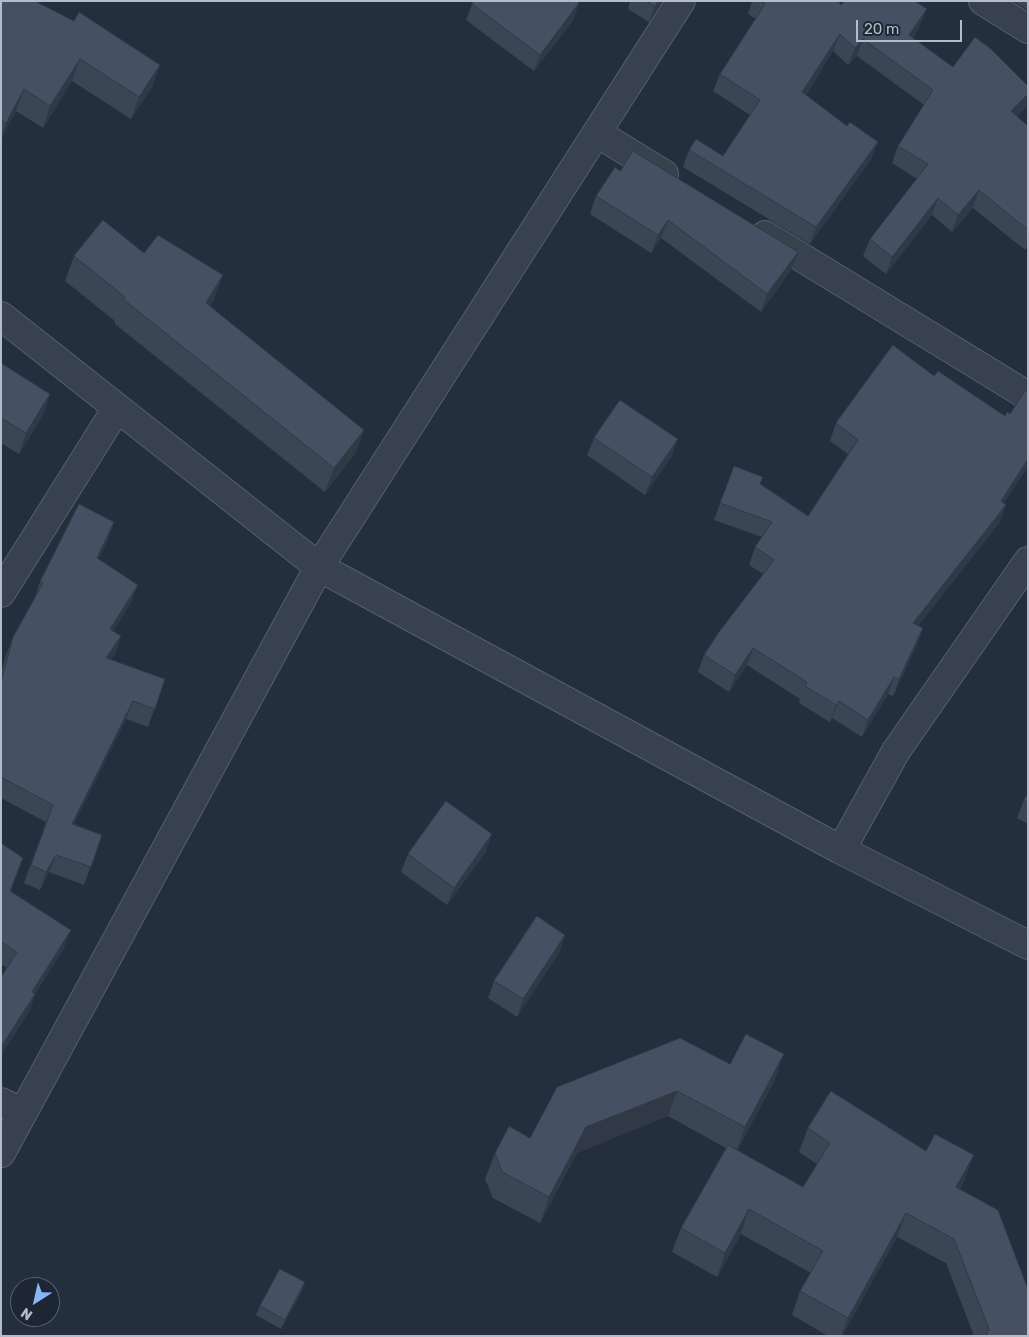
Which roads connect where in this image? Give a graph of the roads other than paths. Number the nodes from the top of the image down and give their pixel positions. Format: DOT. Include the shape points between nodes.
graph roads {
  1 [pos="681,1"];
  2 [pos="982,1"];
  3 [pos="1028,29"];
  4 [pos="597,133"];
  5 [pos="682,184"];
  6 [pos="741,220"];
  7 [pos="1,316"];
  8 [pos="1028,396"];
  9 [pos="117,408"];
  10 [pos="1028,561"];
  11 [pos="319,567"];
  12 [pos="1,593"];
  13 [pos="841,850"];
  14 [pos="1024,935"];
  15 [pos="12,1107"];
  16 [pos="1,1153"];
  1 -- 4 [label="street"];
  2 -- 3 [label="street"];
  4 -- 5 [label="street"];
  4 -- 11 [label="street"];
  6 -- 8 [label="street"];
  7 -- 9 [label="street"];
  9 -- 11 [label="street"];
  9 -- 12 [label="street"];
  10 -- 13 [label="street" via="896,751"];
  11 -- 13 [label="street"];
  11 -- 15 [label="street"];
  13 -- 14 [label="street"];
  15 -- 16 [label="street"];
}
